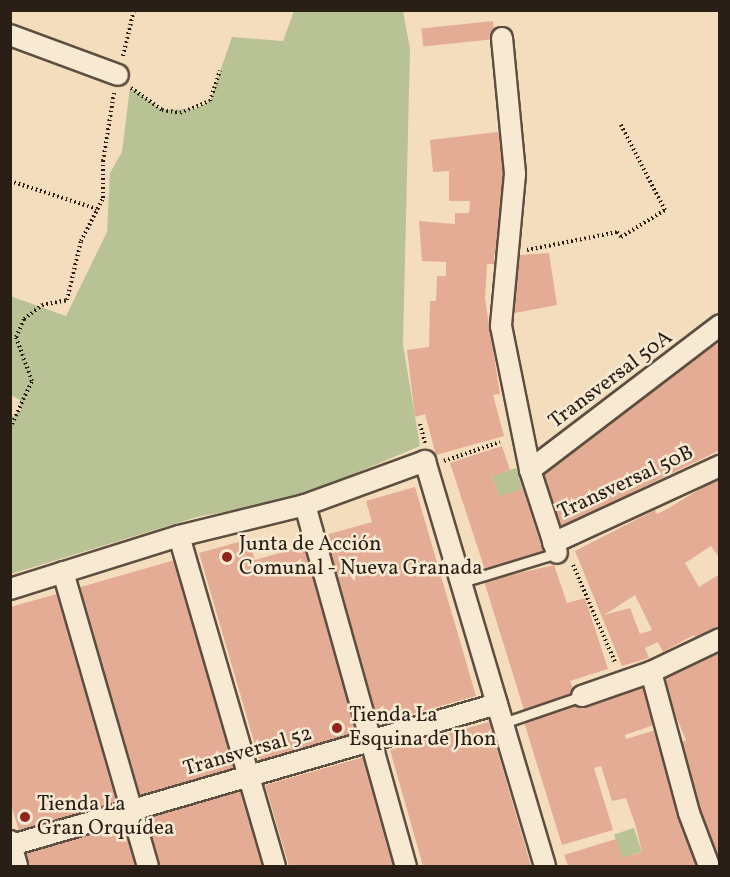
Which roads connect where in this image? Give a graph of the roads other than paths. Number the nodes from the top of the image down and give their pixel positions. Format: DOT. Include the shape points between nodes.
graph roads {
  1 [pos="10,35"];
  2 [pos="502,38"];
  3 [pos="117,75"];
  4 [pos="720,325"];
  5 [pos="720,466"];
  6 [pos="530,471"];
  7 [pos="305,505"];
  8 [pos="179,536"];
  9 [pos="557,545"];
  10 [pos="63,572"];
  11 [pos="459,583"];
  12 [pos="10,589"];
  13 [pos="720,639"];
  14 [pos="651,672"];
  15 [pos="582,696"];
  16 [pos="497,704"];
  17 [pos="502,723"];
  18 [pos="369,741"];
  19 [pos="248,777"];
  20 [pos="131,811"];
  21 [pos="11,843"];
  22 [pos="17,867"];
  23 [pos="148,867"];
  24 [pos="275,867"];
  25 [pos="406,867"];
  26 [pos="546,867"];
  27 [pos="709,867"];
  1 -- 3 [label="street"];
  2 -- 6 [label="street" via="515,174 501,326"];
  4 -- 6 [label="street, Transversal 50A"];
  5 -- 9 [label="street, Transversal 50B"];
  6 -- 9 [label="street"];
  7 -- 8 [label="street"];
  7 -- 11 [label="street" via="425,461"];
  7 -- 18 [label="street"];
  8 -- 10 [label="street"];
  8 -- 19 [label="street"];
  9 -- 11 [label="lane, Transversal 50B"];
  10 -- 12 [label="street"];
  10 -- 20 [label="street"];
  11 -- 16 [label="street"];
  13 -- 14 [label="street"];
  14 -- 15 [label="street"];
  14 -- 27 [label="street" via="688,813"];
  15 -- 17 [label="lane"];
  16 -- 17 [label="street"];
  16 -- 18 [label="street, Transversal 52"];
  17 -- 26 [label="street"];
  18 -- 19 [label="street, Transversal 52"];
  18 -- 25 [label="street"];
  19 -- 20 [label="street, Transversal 52"];
  19 -- 24 [label="street"];
  20 -- 21 [label="street, Transversal 52"];
  20 -- 23 [label="street"];
  21 -- 22 [label="street"];
}
